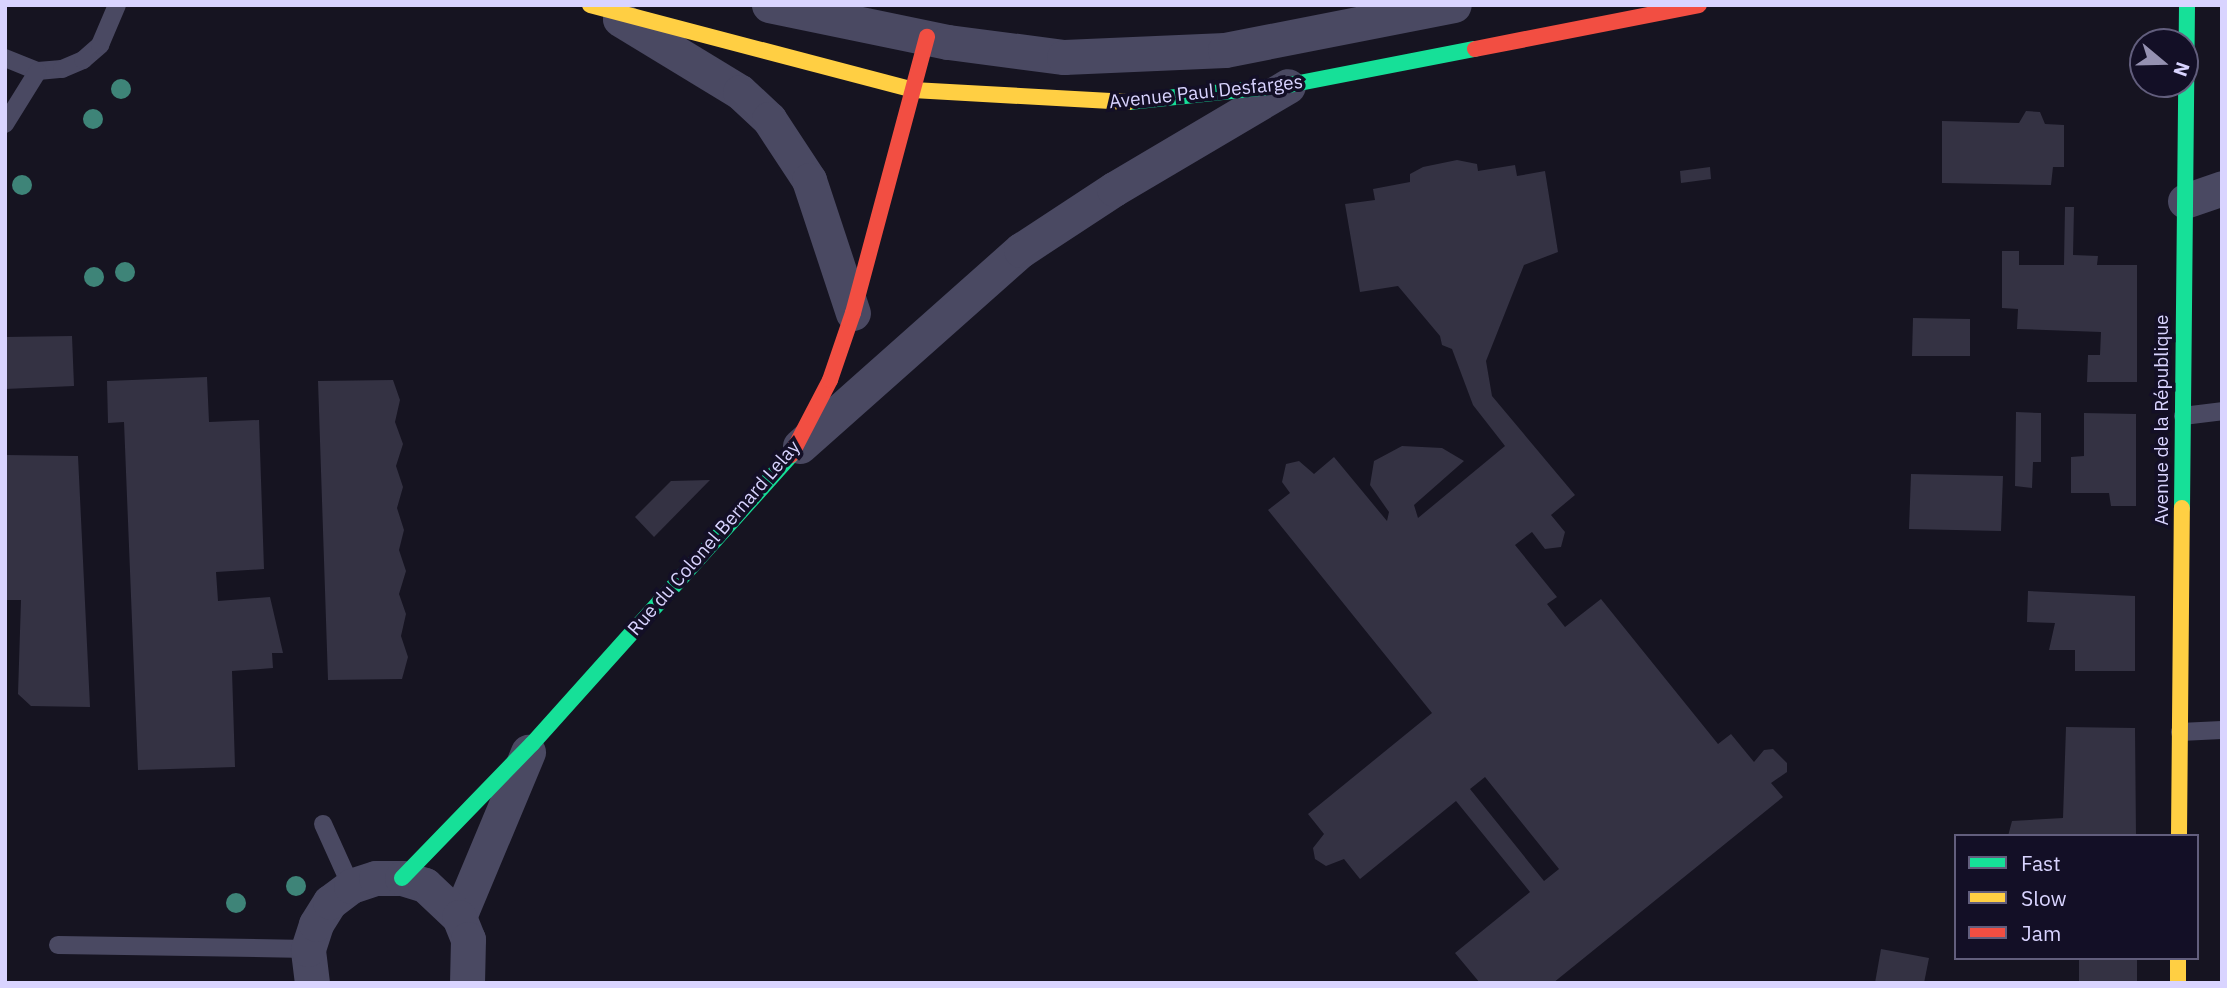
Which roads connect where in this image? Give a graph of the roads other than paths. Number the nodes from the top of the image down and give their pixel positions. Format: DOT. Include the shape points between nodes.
graph roads {
  1 [pos="117,5"];
  2 [pos="769,5"];
  3 [pos="1454,5"];
  4 [pos="1699,5"];
  5 [pos="2187,5"];
  6 [pos="601,9"];
  7 [pos="927,37"];
  8 [pos="5,58"];
  9 [pos="38,71"];
  10 [pos="1289,85"];
  11 [pos="913,90"];
  12 [pos="5,124"];
  13 [pos="2222,188"];
  14 [pos="2185,201"];
  15 [pos="853,313"];
  16 [pos="2222,411"];
  17 [pos="2183,416"];
  18 [pos="797,448"];
  19 [pos="2222,730"];
  20 [pos="2180,733"];
  21 [pos="532,744"];
  22 [pos="323,824"];
  23 [pos="2179,834"];
  24 [pos="402,878"];
  25 [pos="351,886"];
  26 [pos="459,917"];
  27 [pos="58,944"];
  28 [pos="308,949"];
  29 [pos="2178,960"];
  30 [pos="312,983"];
  31 [pos="467,983"];
  32 [pos="2178,983"];
  1 -- 9 [label="lane" via="112,26 83,60 62,69"];
  2 -- 7 [label="street, Avenue Paul Desfarges"];
  3 -- 7 [label="street, Avenue Paul Desfarges" via="1225,50 1165,55 1064,57"];
  4 -- 10 [label="street, Avenue Paul Desfarges"];
  5 -- 14 [label="street, Avenue de la République"];
  6 -- 11 [label="street, Avenue Paul Desfarges"];
  6 -- 15 [label="street" via="740,92 769,119 809,180"];
  7 -- 11 [label="street, Rue du Colonel Bernard Lelay"];
  8 -- 9 [label="lane"];
  9 -- 12 [label="lane"];
  10 -- 11 [label="street, Avenue Paul Desfarges" via="1115,104"];
  10 -- 18 [label="street" via="1114,188 1021,250"];
  11 -- 15 [label="street, Rue du Colonel Bernard Lelay"];
  13 -- 14 [label="street"];
  14 -- 17 [label="street, Avenue de la République"];
  15 -- 18 [label="street, Rue du Colonel Bernard Lelay" via="830,380"];
  16 -- 17 [label="lane"];
  17 -- 20 [label="street, Avenue de la République"];
  18 -- 21 [label="street, Rue du Colonel Bernard Lelay"];
  19 -- 20 [label="lane"];
  20 -- 23 [label="street, Avenue de la République"];
  21 -- 24 [label="street, Rue du Colonel Bernard Lelay"];
  21 -- 26 [label="street"];
  22 -- 25 [label="lane"];
  24 -- 25 [label="street" via="376,878"];
  24 -- 26 [label="street" via="425,885"];
  25 -- 28 [label="street" via="330,902"];
  26 -- 31 [label="street" via="468,939"];
  27 -- 28 [label="lane"];
  28 -- 30 [label="street"];
  29 -- 32 [label="street"];
}
